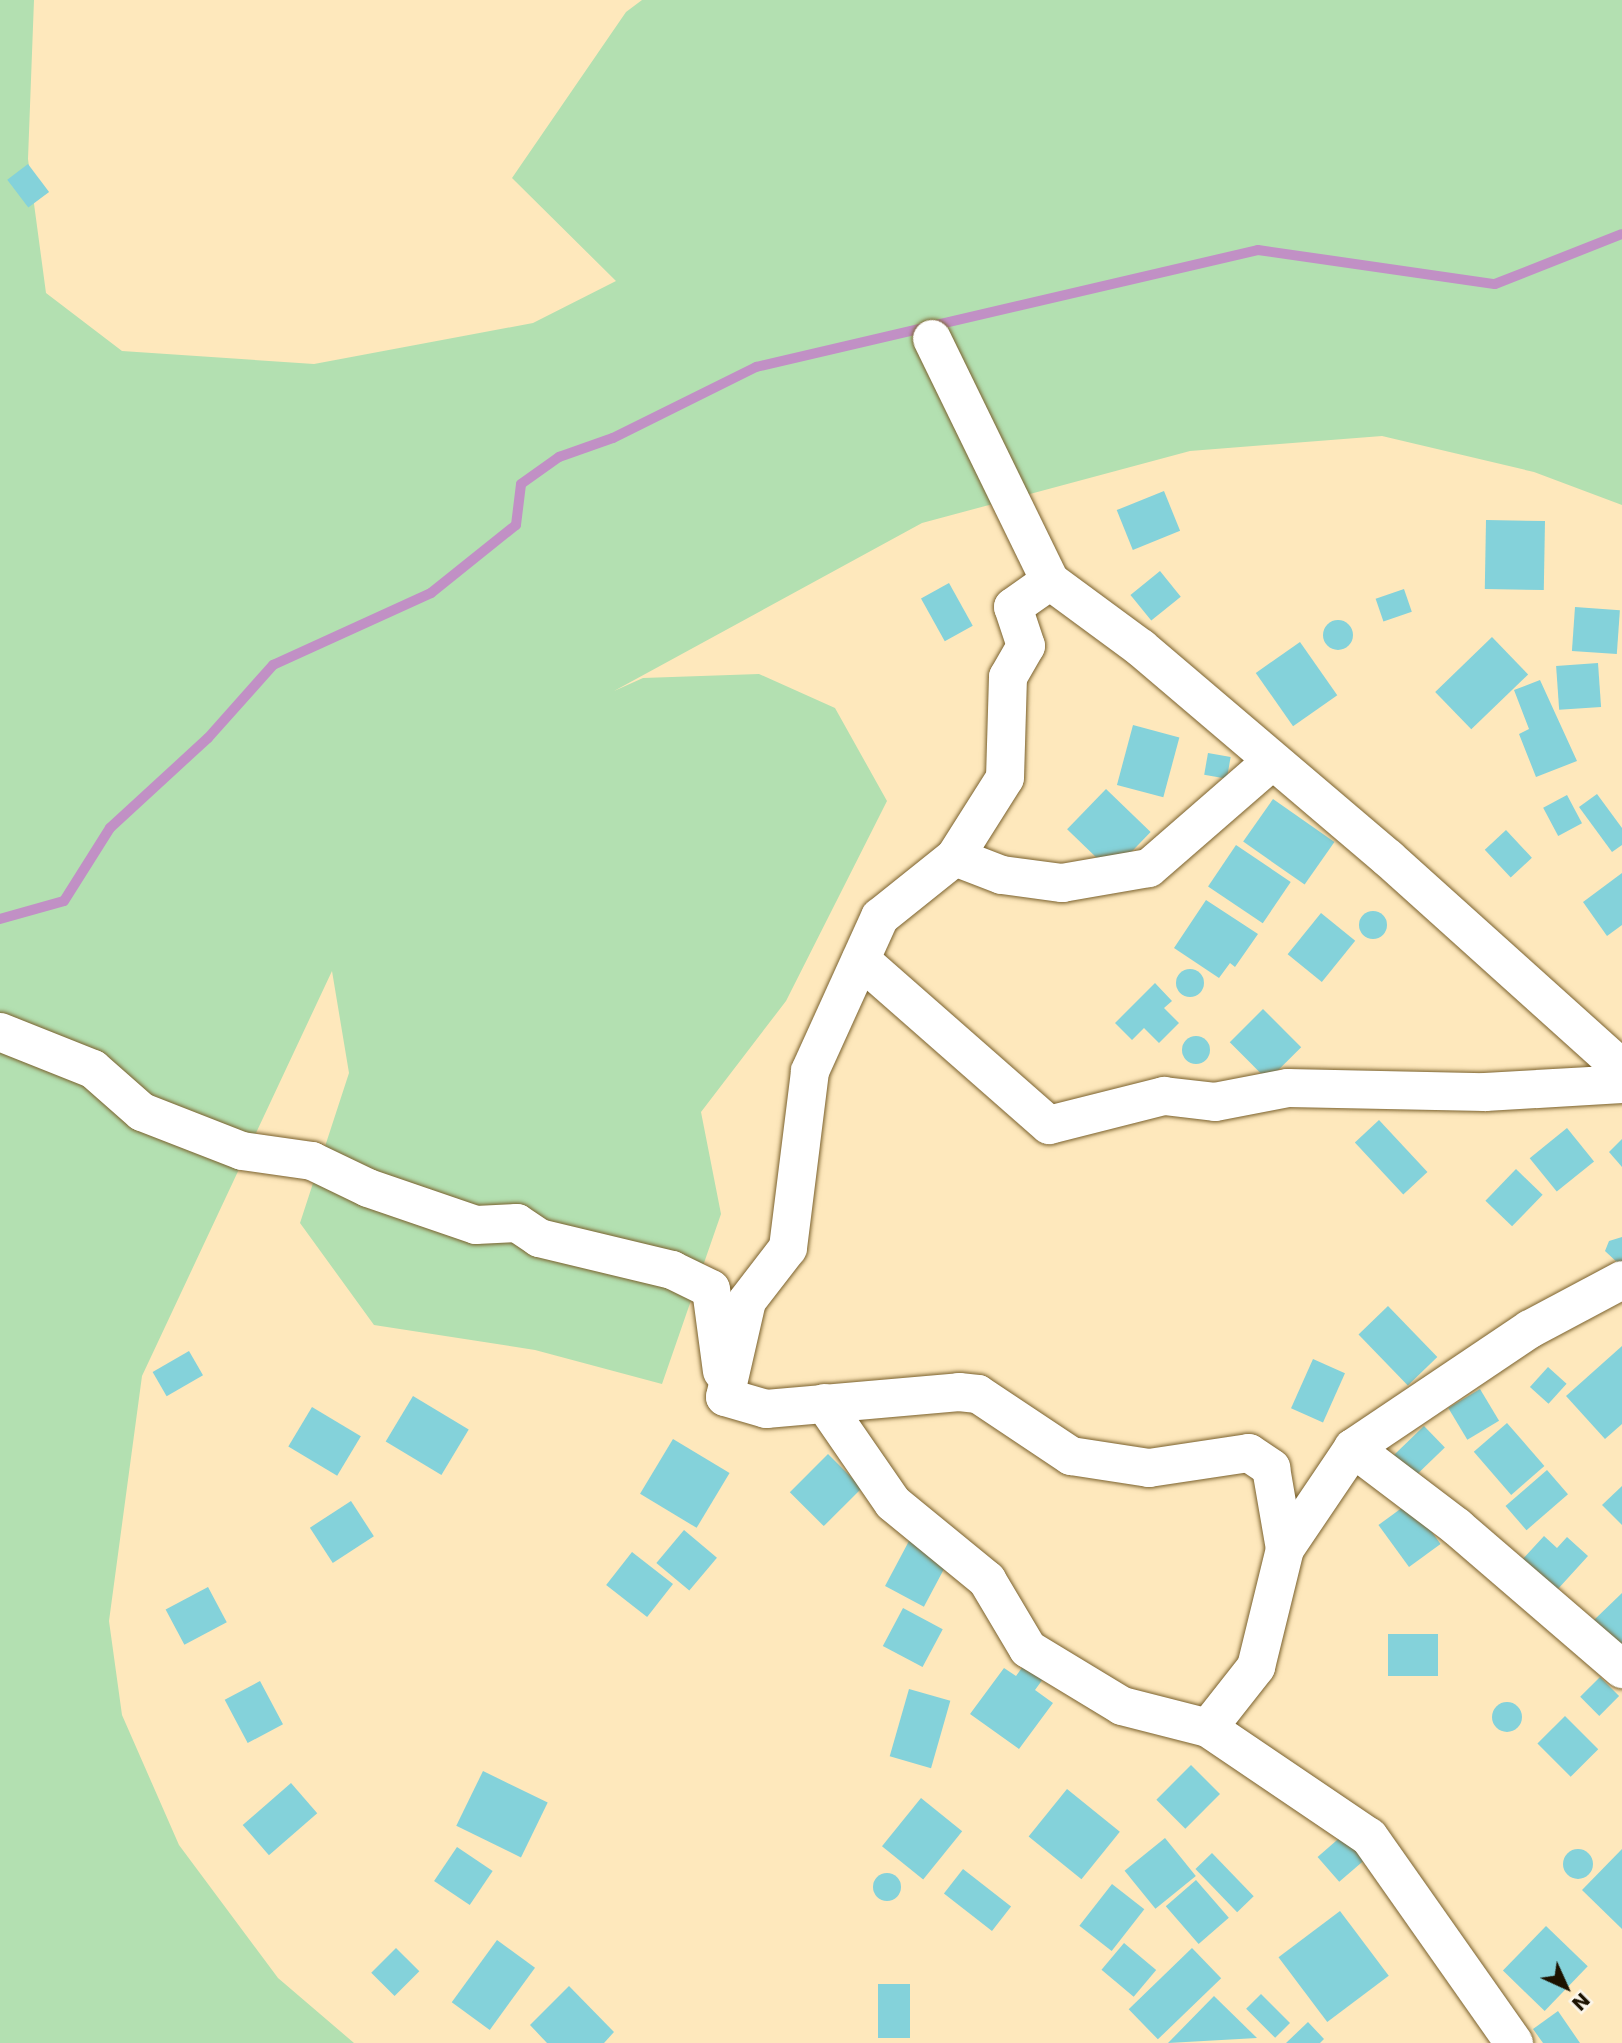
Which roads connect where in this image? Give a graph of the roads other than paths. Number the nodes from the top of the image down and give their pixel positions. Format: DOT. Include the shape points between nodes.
graph roads {
  1 [pos="932,339"];
  2 [pos="1050,581"];
  3 [pos="1272,761"];
  4 [pos="955,857"];
  5 [pos="860,960"];
  6 [pos="0,1032"];
  7 [pos="1622,1069"];
  8 [pos="1622,1084"];
  9 [pos="1622,1280"];
  10 [pos="725,1397"];
  11 [pos="824,1403"];
  12 [pos="1353,1448"];
  13 [pos="1285,1549"];
  14 [pos="1622,1669"];
  15 [pos="1208,1728"];
  16 [pos="1514,2043"];
  1 -- 2 [label="street"];
  2 -- 3 [label="street"];
  2 -- 4 [label="street" via="1013,607 1026,646 1008,677 1006,778"];
  3 -- 4 [label="street" via="1149,868 1062,883 1002,875"];
  3 -- 7 [label="street"];
  4 -- 5 [label="street" via="880,916"];
  5 -- 8 [label="street" via="1049,1125 1164,1096 1215,1102 1288,1088 1485,1092"];
  5 -- 10 [label="street" via="810,1071 788,1248 747,1301"];
  6 -- 10 [label="street" via="93,1069 142,1112 242,1151 312,1160 368,1188 476,1225 517,1223 539,1238 672,1270 711,1289"];
  9 -- 12 [label="street" via="1530,1329"];
  10 -- 11 [label="street" via="766,1409"];
  11 -- 13 [label="street" via="978,1394 1070,1457 1149,1468 1249,1453 1271,1468"];
  11 -- 15 [label="street" via="893,1503 987,1580 1028,1649 1122,1706"];
  12 -- 13 [label="street"];
  12 -- 14 [label="street" via="1457,1527"];
  13 -- 15 [label="street" via="1256,1667"];
  15 -- 16 [label="street" via="1369,1838"];
}
